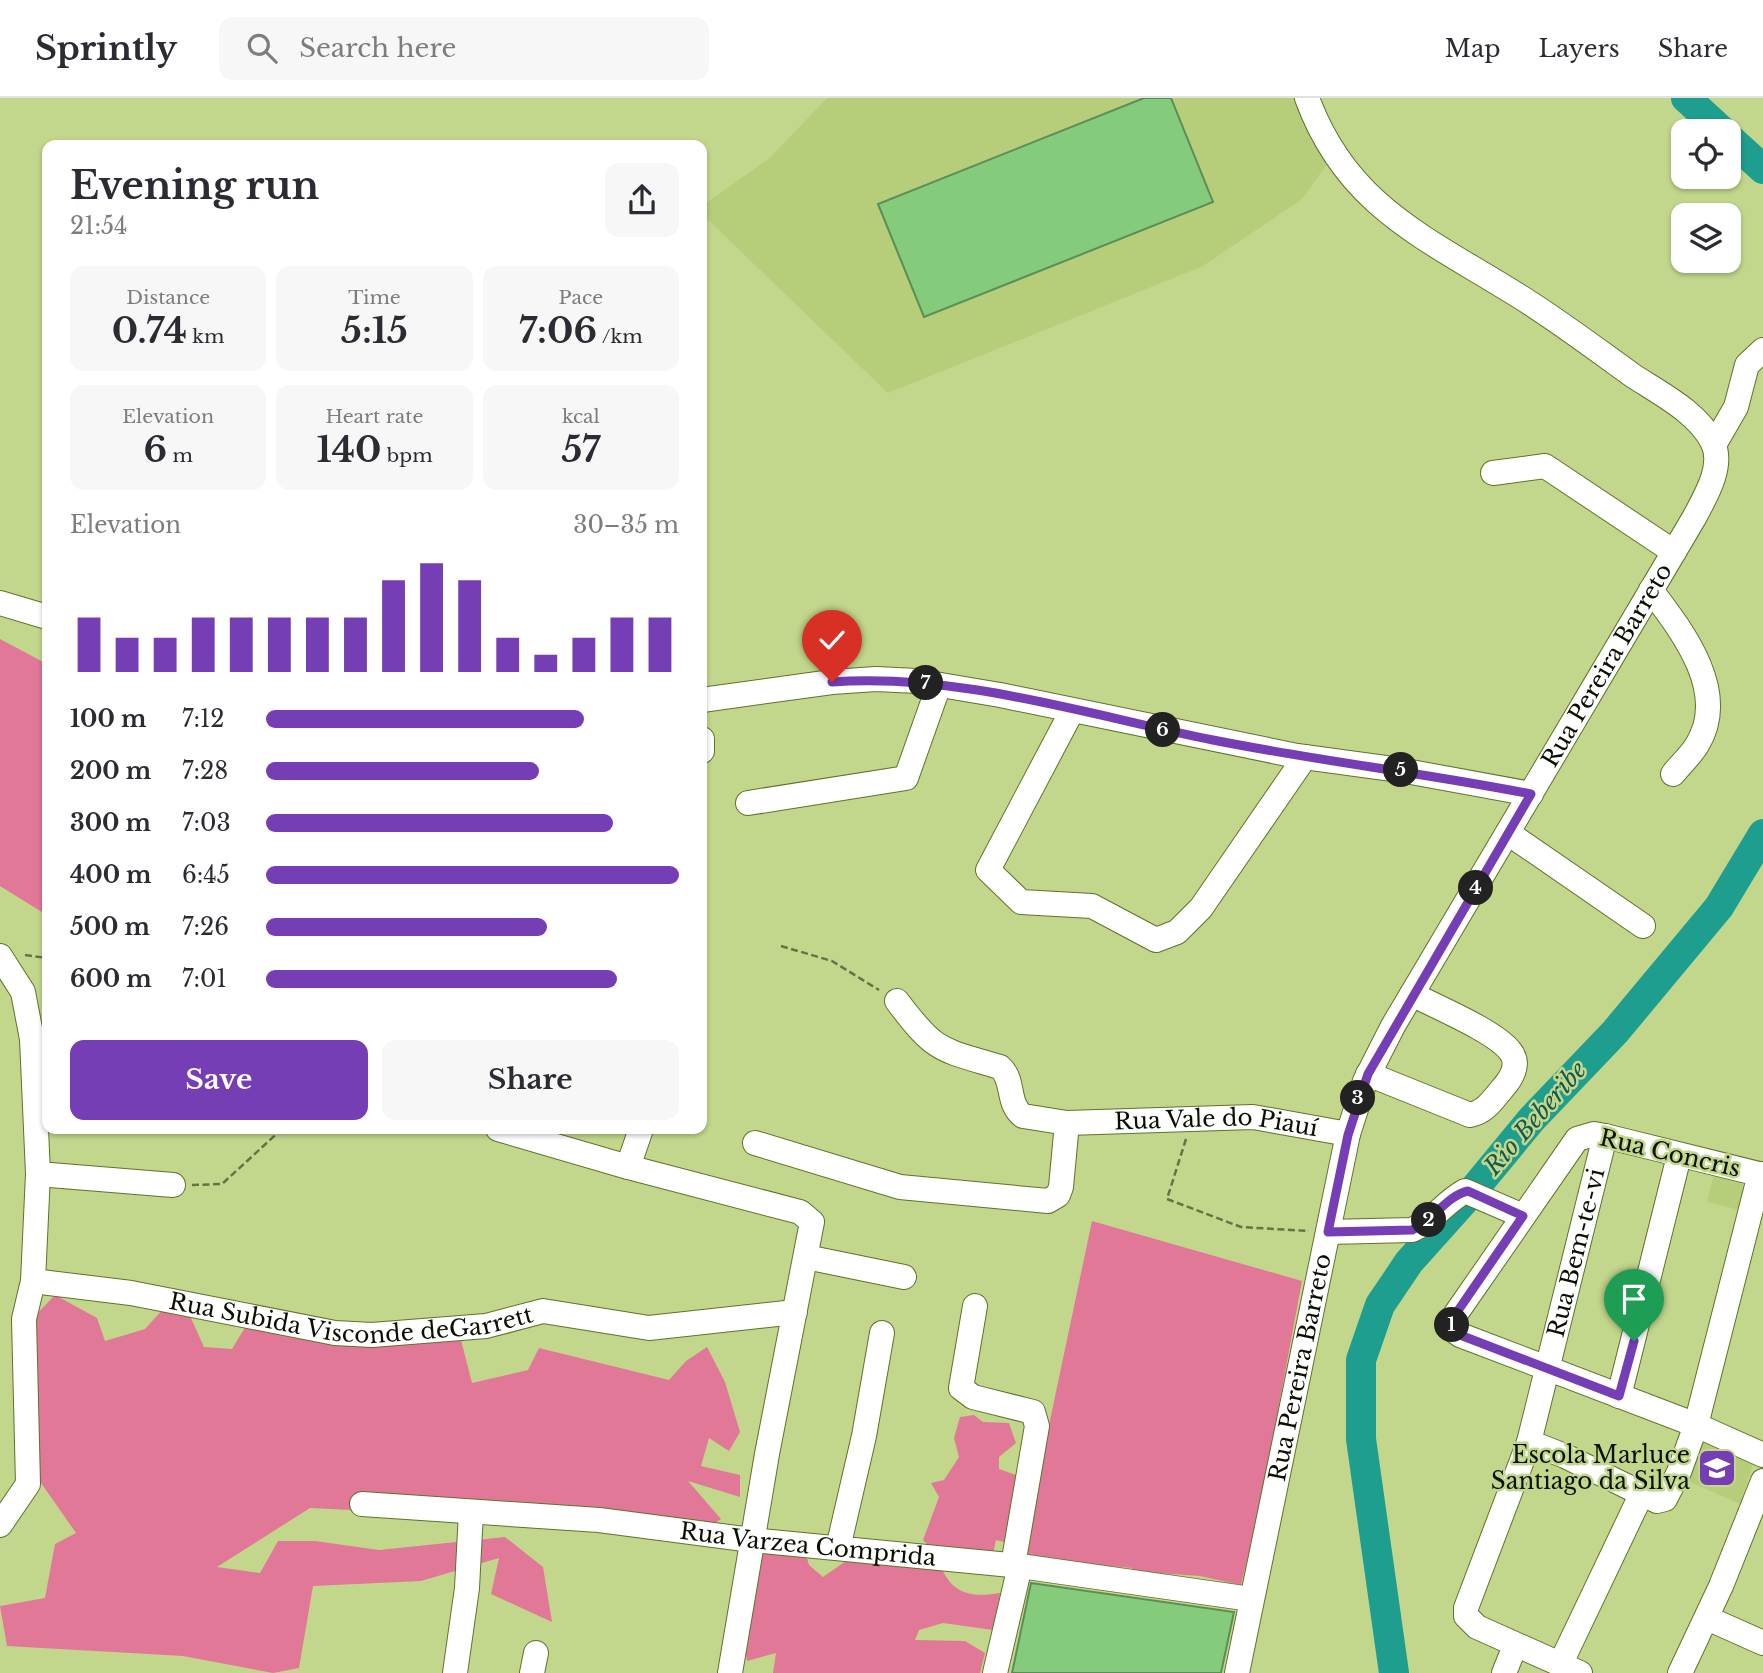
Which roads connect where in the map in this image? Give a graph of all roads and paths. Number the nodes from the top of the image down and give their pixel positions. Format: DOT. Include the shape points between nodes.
graph roads {
  1 [pos="1307,98"];
  2 [pos="1763,350"];
  3 [pos="1714,445"];
  4 [pos="1493,473"];
  5 [pos="1674,551"];
  6 [pos="1651,590"];
  7 [pos="0,603"];
  8 [pos="42,616"];
  9 [pos="939,685"];
  10 [pos="707,698"];
  11 [pos="1072,710"];
  12 [pos="1305,757"];
  13 [pos="1673,774"];
  14 [pos="1531,794"];
  15 [pos="748,803"];
  16 [pos="1508,833"];
  17 [pos="1643,926"];
  18 [pos="781,946"];
  19 [pos="0,956"];
  20 [pos="1412,994"];
  21 [pos="897,1001"];
  22 [pos="41,1060"];
  23 [pos="1368,1074"];
  24 [pos="1192,1119"];
  25 [pos="1075,1123"];
  26 [pos="277,1134"];
  27 [pos="515,1134"];
  28 [pos="639,1134"];
  29 [pos="1348,1135"];
  30 [pos="1605,1136"];
  31 [pos="755,1143"];
  32 [pos="1679,1156"];
  33 [pos="628,1167"];
  34 [pos="38,1174"];
  35 [pos="1761,1174"];
  36 [pos="173,1185"];
  37 [pos="1523,1216"];
  38 [pos="1328,1232"];
  39 [pos="806,1256"];
  40 [pos="904,1277"];
  41 [pos="33,1281"];
  42 [pos="975,1306"];
  43 [pos="795,1312"];
  44 [pos="882,1333"];
  45 [pos="1547,1368"];
  46 [pos="1619,1396"];
  47 [pos="1696,1425"];
  48 [pos="1529,1442"];
  49 [pos="1763,1455"];
  50 [pos="1763,1481"];
  51 [pos="1642,1493"];
  52 [pos="362,1504"];
  53 [pos="471,1512"];
  54 [pos="1758,1514"];
  55 [pos="0,1525"];
  56 [pos="752,1540"];
  57 [pos="838,1548"];
  58 [pos="1017,1565"];
  59 [pos="1251,1599"];
  60 [pos="1707,1618"];
  61 [pos="1763,1643"];
  62 [pos="1515,1646"];
  63 [pos="1570,1669"];
  64 [pos="455,1673"];
  65 [pos="730,1673"];
  66 [pos="995,1673"];
  67 [pos="1237,1673"];
  68 [pos="1504,1673"];
  69 [pos="1680,1673"];
  1 -- 3 [label="street" via="1317,127 1338,160 1381,209 1516,294 1681,408"];
  2 -- 3 [label="street" via="1747,365 1737,407"];
  3 -- 5 [label="street, Rua Pereira Barreto" via="1716,459 1708,491"];
  4 -- 5 [label="street" via="1545,466"];
  5 -- 6 [label="street, Rua Pereira Barreto"];
  6 -- 13 [label="street" via="1689,641 1710,702 1699,744"];
  6 -- 14 [label="street, Rua Pereira Barreto"];
  7 -- 8 [label="street"];
  9 -- 10 [label="street" via="876,679"];
  9 -- 11 [label="street"];
  9 -- 15 [label="street" via="906,778"];
  11 -- 12 [label="street"];
  11 -- 12 [label="street" via="988,870 1021,902 1092,905 1156,940 1177,932 1201,908"];
  12 -- 14 [label="street"];
  14 -- 16 [label="street, Rua Pereira Barreto"];
  16 -- 17 [label="street"];
  16 -- 20 [label="street, Rua Pereira Barreto"];
  18 -- 21 [label="path" via="832,961"];
  19 -- 22 [label="street" via="23,992"];
  20 -- 23 [label="street, Rua Pereira Barreto"];
  20 -- 23 [label="street" via="1511,1051 1515,1062 1512,1078 1482,1112 1470,1115"];
  21 -- 25 [label="street, Rua Vale do Piauí" via="934,1045 1005,1071 1013,1105 1023,1116"];
  22 -- 34 [label="street"];
  23 -- 29 [label="street, Rua Pereira Barreto"];
  24 -- 25 [label="street, Rua Vale do Piauí"];
  24 -- 29 [label="street, Rua Vale do Piauí" via="1253,1117"];
  24 -- 38 [label="path" via="1167,1199 1241,1227"];
  25 -- 31 [label="street" via="1061,1187 1048,1201 900,1187"];
  26 -- 36 [label="path" via="222,1184"];
  27 -- 33 [label="street"];
  28 -- 33 [label="street"];
  29 -- 38 [label="street, Rua Pereira Barreto"];
  30 -- 32 [label="street, Rua Concris"];
  30 -- 37 [label="street, Rua Concris" via="1577,1139"];
  30 -- 45 [label="street, Rua Bem-te-vi"];
  32 -- 35 [label="street, Rua Concris"];
  32 -- 46 [label="street"];
  33 -- 39 [label="street" via="809,1217"];
  34 -- 36 [label="street"];
  34 -- 41 [label="street"];
  35 -- 47 [label="street"];
  37 -- 38 [label="street" via="1479,1196 1454,1197 1412,1230"];
  37 -- 45 [label="street" via="1455,1315 1452,1329"];
  38 -- 59 [label="street, Rua Pereira Barreto"];
  39 -- 40 [label="street"];
  39 -- 43 [label="street"];
  41 -- 43 [label="street, Rua Subida Visconde deGarrett" via="131,1293 335,1333 372,1335 486,1326 543,1311 649,1328"];
  41 -- 55 [label="street" via="24,1319 28,1484"];
  42 -- 58 [label="street" via="961,1388 973,1397 1033,1412 1036,1419"];
  43 -- 56 [label="street"];
  44 -- 57 [label="street"];
  45 -- 46 [label="street"];
  45 -- 48 [label="street, Rua Bem-te-vi"];
  46 -- 47 [label="street"];
  47 -- 49 [label="street"];
  47 -- 51 [label="street" via="1665,1499 1657,1501"];
  48 -- 51 [label="street"];
  48 -- 62 [label="street, Rua Bem-te-vi" via="1466,1608 1466,1616 1477,1627"];
  50 -- 54 [label="street"];
  51 -- 63 [label="street"];
  52 -- 53 [label="street, Rua Varzea Comprida"];
  53 -- 56 [label="street, Rua Varzea Comprida" via="598,1520"];
  53 -- 64 [label="street" via="467,1588"];
  54 -- 60 [label="street"];
  56 -- 57 [label="street, Rua Varzea Comprida"];
  56 -- 65 [label="street"];
  57 -- 58 [label="street, Rua Varzea Comprida"];
  58 -- 59 [label="street, Rua Varzea Comprida"];
  58 -- 66 [label="street"];
  59 -- 67 [label="street, Rua Pereira Barreto"];
  60 -- 61 [label="street"];
  60 -- 69 [label="street"];
  62 -- 63 [label="street"];
  62 -- 68 [label="street"];
}
